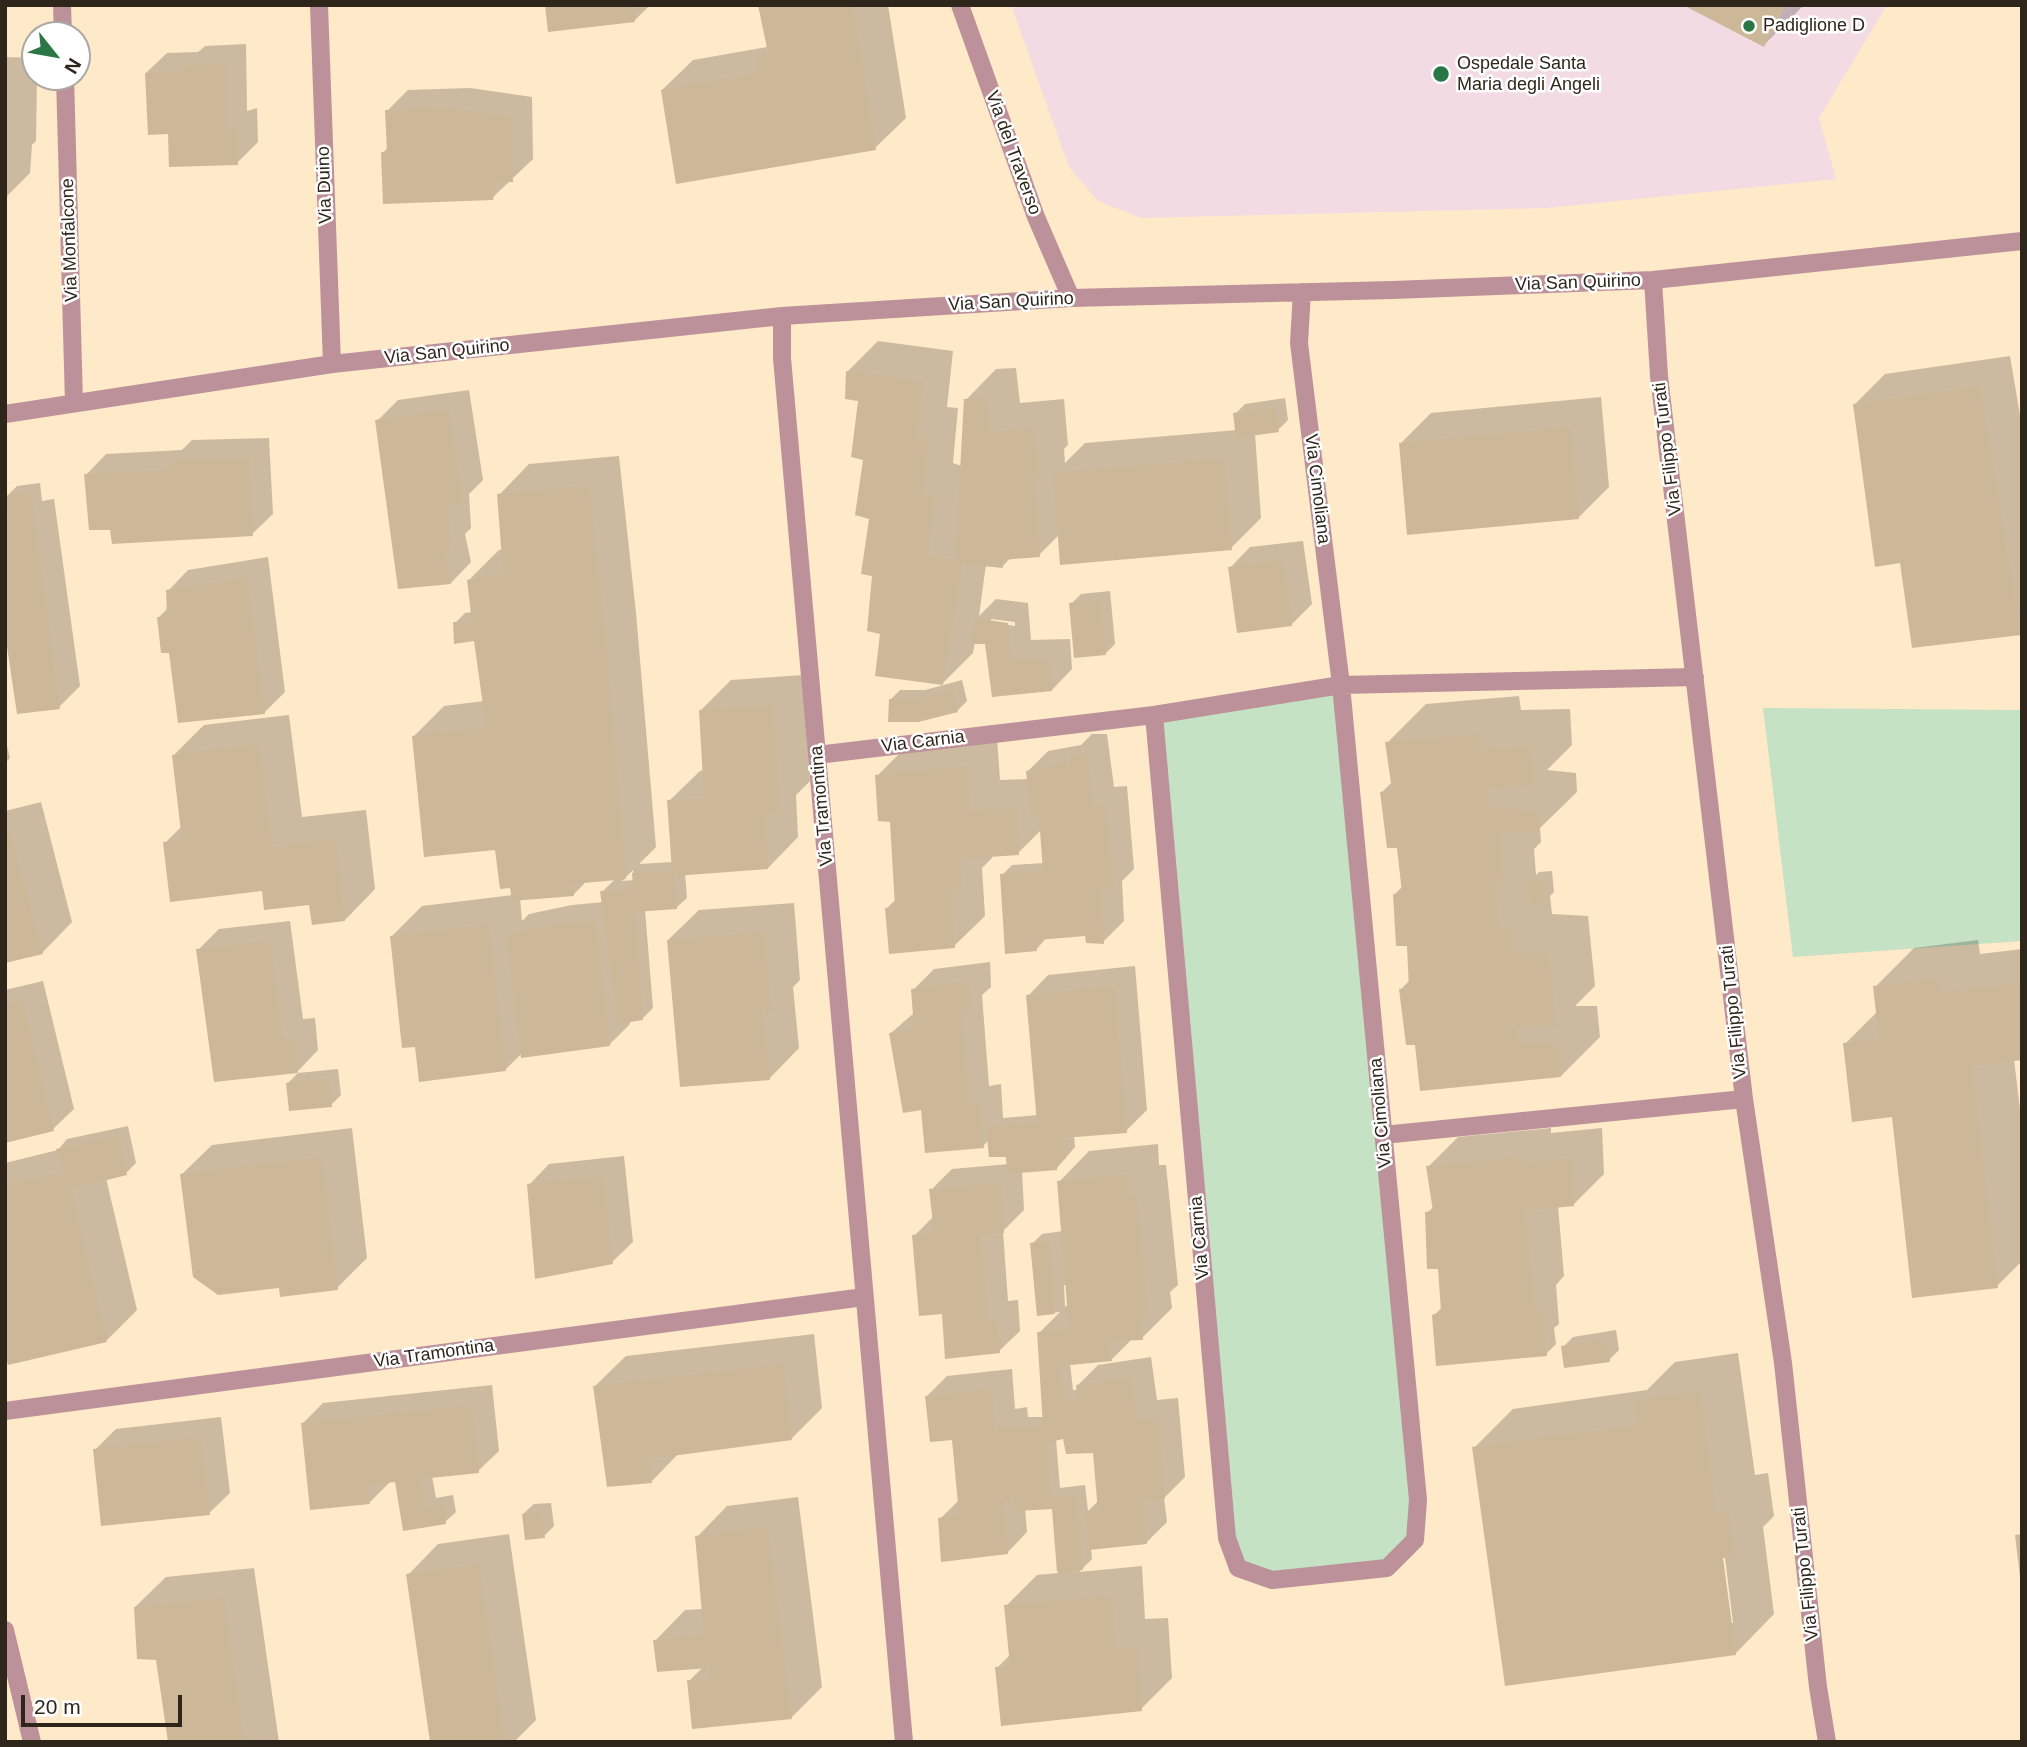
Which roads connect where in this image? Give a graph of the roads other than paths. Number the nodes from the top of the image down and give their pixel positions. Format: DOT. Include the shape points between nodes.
graph roads {
  1 [pos="319,5"];
  2 [pos="960,5"];
  3 [pos="65,91"];
  4 [pos="2022,241"];
  5 [pos="1653,280"];
  6 [pos="1302,292"];
  7 [pos="1071,298"];
  8 [pos="782,316"];
  9 [pos="332,364"];
  10 [pos="74,402"];
  11 [pos="5,414"];
  12 [pos="1695,677"];
  13 [pos="1341,685"];
  14 [pos="1154,715"];
  15 [pos="817,755"];
  16 [pos="1744,1099"];
  17 [pos="1383,1135"];
  18 [pos="864,1297"];
  19 [pos="5,1411"];
  20 [pos="1415,1540"];
  21 [pos="5,1630"];
  22 [pos="32,1742"];
  23 [pos="904,1742"];
  24 [pos="1827,1742"];
  1 -- 9 [label="street, Via Duino"];
  2 -- 7 [label="street, Via del Traverso" via="1036,217"];
  3 -- 10 [label="street, Via Monfalcone"];
  4 -- 5 [label="street, Via San Quirino"];
  5 -- 6 [label="street, Via San Quirino"];
  5 -- 12 [label="street, Via Filippo Turati" via="1659,376"];
  6 -- 7 [label="street, Via San Quirino"];
  6 -- 13 [label="street, Via Cimoliana" via="1299,344"];
  7 -- 8 [label="street, Via San Quirino"];
  8 -- 9 [label="street, Via San Quirino"];
  8 -- 15 [label="street, Via Tramontina"];
  9 -- 10 [label="street, Via San Quirino"];
  10 -- 11 [label="street, Via San Quirino"];
  12 -- 13 [label="street"];
  12 -- 16 [label="street, Via Filippo Turati"];
  13 -- 14 [label="street, Via Carnia"];
  13 -- 17 [label="street, Via Cimoliana"];
  14 -- 15 [label="street, Via Carnia"];
  14 -- 20 [label="street, Via Carnia" via="1227,1538 1238,1568 1272,1580 1387,1568"];
  15 -- 18 [label="street, Via Tramontina"];
  16 -- 17 [label="street"];
  16 -- 24 [label="street, Via Filippo Turati" via="1783,1363"];
  17 -- 20 [label="street, Via Cimoliana" via="1418,1500"];
  18 -- 19 [label="street, Via Tramontina"];
  18 -- 23 [label="street, Via Tramontina"];
  21 -- 22 [label="street"];
}
